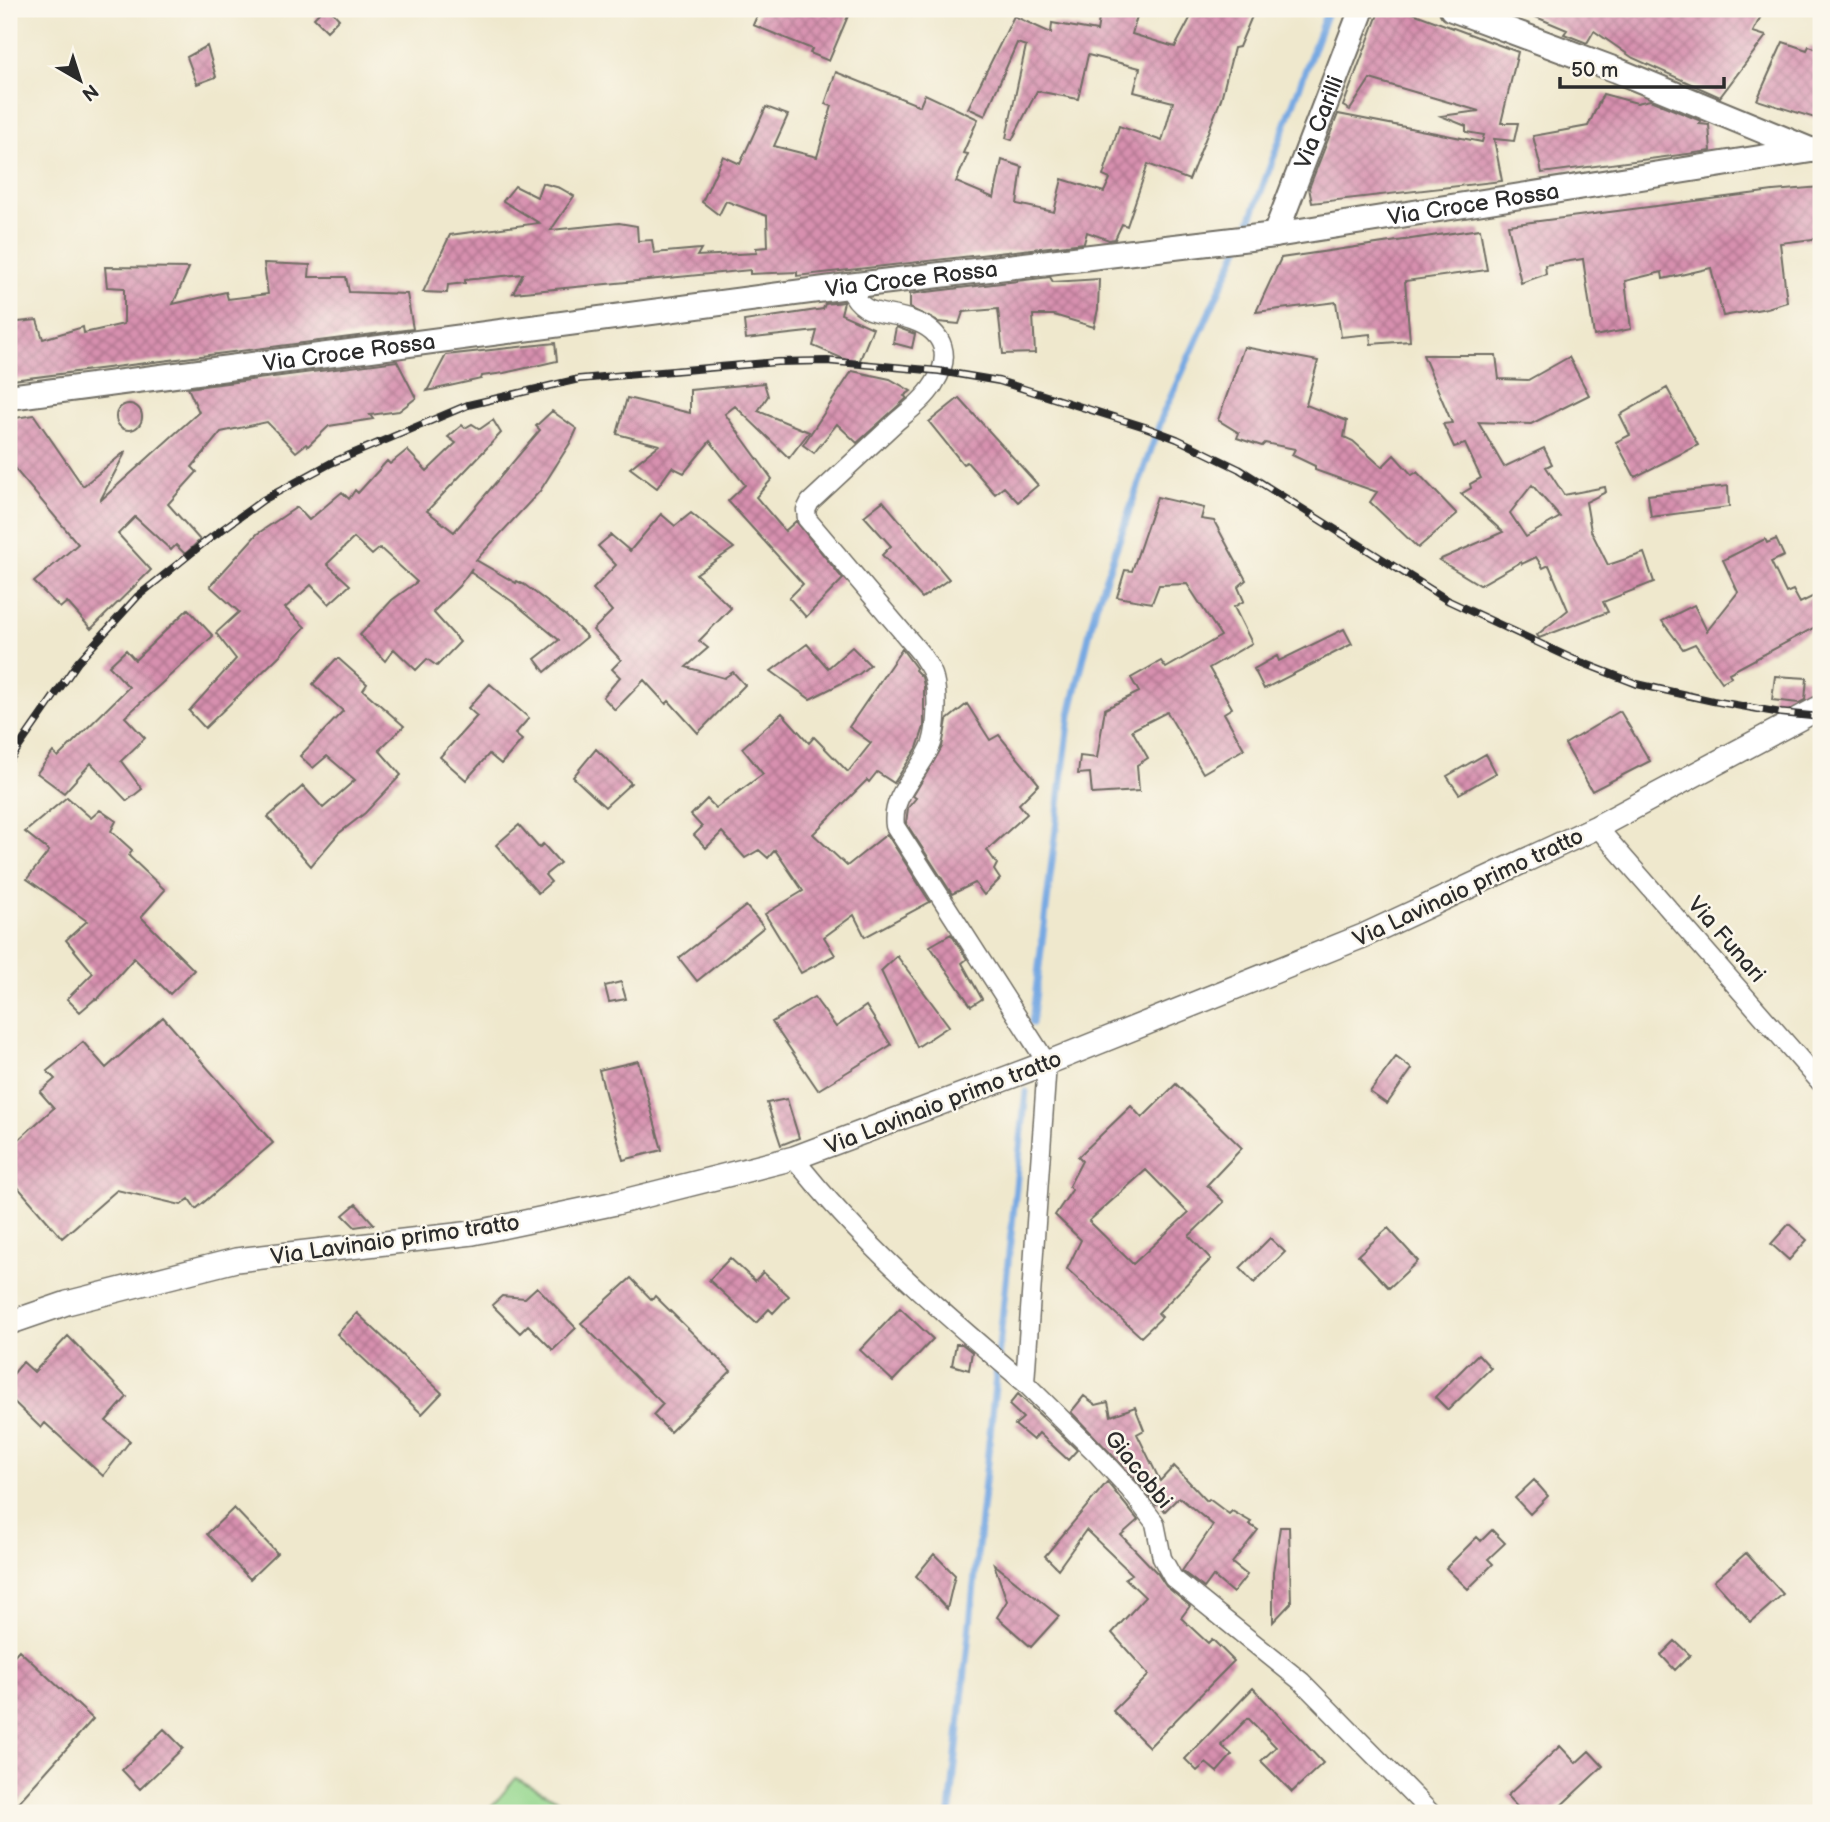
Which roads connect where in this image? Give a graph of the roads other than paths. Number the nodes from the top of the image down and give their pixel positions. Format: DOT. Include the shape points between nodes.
graph roads {
  1 [pos="1362,9"];
  2 [pos="1452,9"];
  3 [pos="1816,151"];
  4 [pos="1269,236"];
  5 [pos="848,286"];
  6 [pos="9,397"];
  7 [pos="1821,707"];
  8 [pos="1597,827"];
  9 [pos="1047,1063"];
  10 [pos="1821,1083"];
  11 [pos="794,1158"];
  12 [pos="9,1324"];
  13 [pos="1026,1383"];
  14 [pos="1431,1813"];
  1 -- 4 [label="main road, Via Carilli"];
  2 -- 3 [label="main road"];
  3 -- 4 [label="main road, Via Croce Rossa"];
  4 -- 5 [label="main road, Via Croce Rossa"];
  5 -- 6 [label="main road, Via Croce Rossa"];
  5 -- 9 [label="street" via="854,300 874,313 912,320 931,329 945,356 934,384 810,502 807,519 934,675 937,698 932,743 897,801 895,827"];
  7 -- 8 [label="street, Via Lavinaio primo tratto"];
  8 -- 9 [label="street, Via Lavinaio primo tratto" via="1363,936"];
  8 -- 10 [label="street, Via Funari"];
  9 -- 11 [label="street, Via Lavinaio primo tratto"];
  9 -- 13 [label="street"];
  11 -- 12 [label="street, Via Lavinaio primo tratto" via="473,1233 236,1260 67,1303"];
  11 -- 13 [label="street, Giacobbi" via="818,1189 917,1289"];
  13 -- 14 [label="street, Giacobbi" via="1097,1453 1155,1523 1162,1558 1173,1578 1302,1682"];
}
